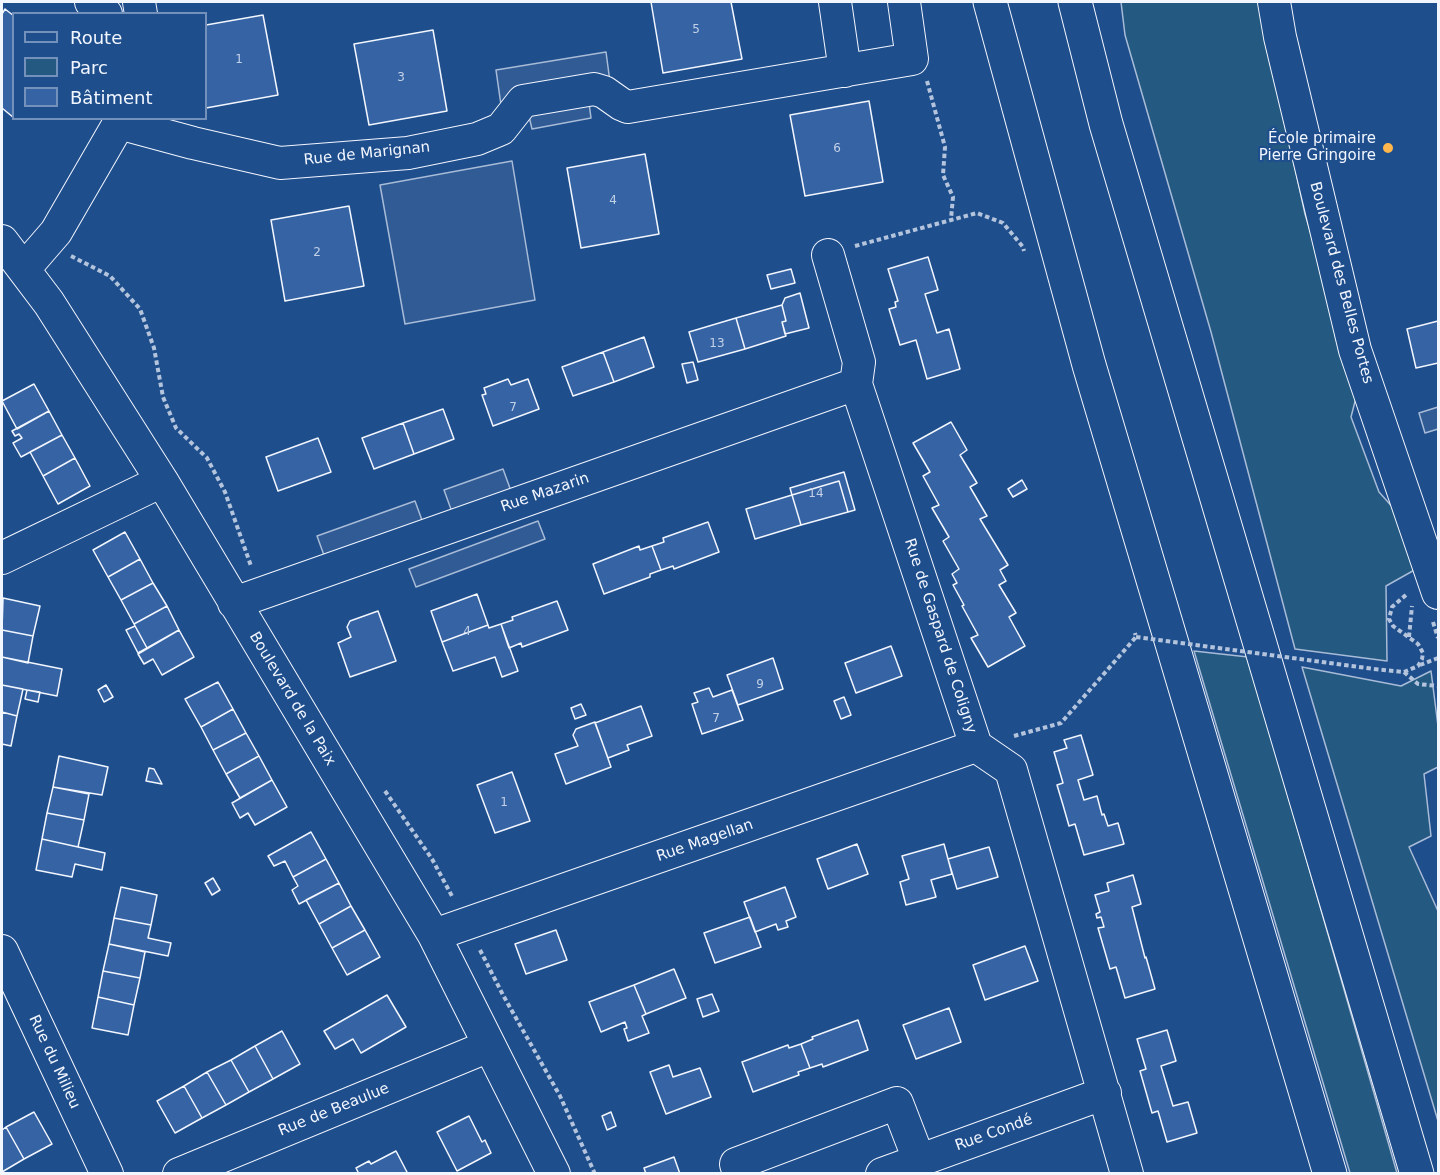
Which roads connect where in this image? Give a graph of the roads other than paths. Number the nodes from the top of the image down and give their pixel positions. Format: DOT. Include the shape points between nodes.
graph roads {
  1 [pos="91,2"];
  2 [pos="835,2"];
  3 [pos="904,2"];
  4 [pos="990,2"];
  5 [pos="1075,2"];
  6 [pos="1274,2"];
  7 [pos="104,12"];
  8 [pos="845,71"];
  9 [pos="121,121"];
  10 [pos="2,241"];
  11 [pos="828,255"];
  12 [pos="24,269"];
  13 [pos="856,384"];
  14 [pos="162,481"];
  15 [pos="2,558"];
  16 [pos="1424,602"];
  17 [pos="234,603"];
  18 [pos="976,747"];
  19 [pos="434,935"];
  20 [pos="2,951"];
  21 [pos="489,1046"];
  22 [pos="1105,1093"];
  23 [pos="919,1160"];
  24 [pos="107,1173"];
  25 [pos="179,1173"];
  26 [pos="554,1173"];
  27 [pos="739,1173"];
  28 [pos="882,1173"];
  29 [pos="1127,1173"];
  30 [pos="1330,1173"];
  31 [pos="1417,1173"];
  1 -- 7 [label="street"];
  2 -- 8 [label="street"];
  3 -- 8 [label="street, Rue de Marignan" via="912,59"];
  4 -- 30 [label="highway" via="1089,365"];
  5 -- 31 [label="highway" via="1109,135"];
  6 -- 16 [label="street, Boulevard des Belles Portes" via="1355,350"];
  8 -- 9 [label="street, Rue de Marignan" via="628,107 594,89 523,101 501,129 477,139 408,153 280,163 192,143"];
  9 -- 12 [label="street" via="56,232"];
  10 -- 12 [label="street, Boulevard de la Paix"];
  11 -- 13 [label="street, Rue de Gaspard de Coligny" via="859,362"];
  12 -- 14 [label="street, Boulevard de la Paix"];
  13 -- 17 [label="street, Rue Mazarin"];
  13 -- 18 [label="street, Rue de Gaspard de Coligny"];
  14 -- 15 [label="street"];
  14 -- 17 [label="street, Boulevard de la Paix"];
  17 -- 19 [label="street, Boulevard de la Paix"];
  18 -- 19 [label="street, Rue Magellan"];
  18 -- 22 [label="street, Rue de Gaspard de Coligny" via="1011,770"];
  19 -- 21 [label="street, Boulevard de la Paix"];
  20 -- 24 [label="street, Rue du Milieu"];
  21 -- 25 [label="street, Rue de Beaulue"];
  21 -- 26 [label="street, Boulevard de la Paix"];
  22 -- 23 [label="street, Rue Condé"];
  22 -- 29 [label="street, Rue de Gaspard de Coligny"];
  23 -- 27 [label="street" via="897,1103 735,1164"];
  23 -- 28 [label="street, Rue Condé"];
}
